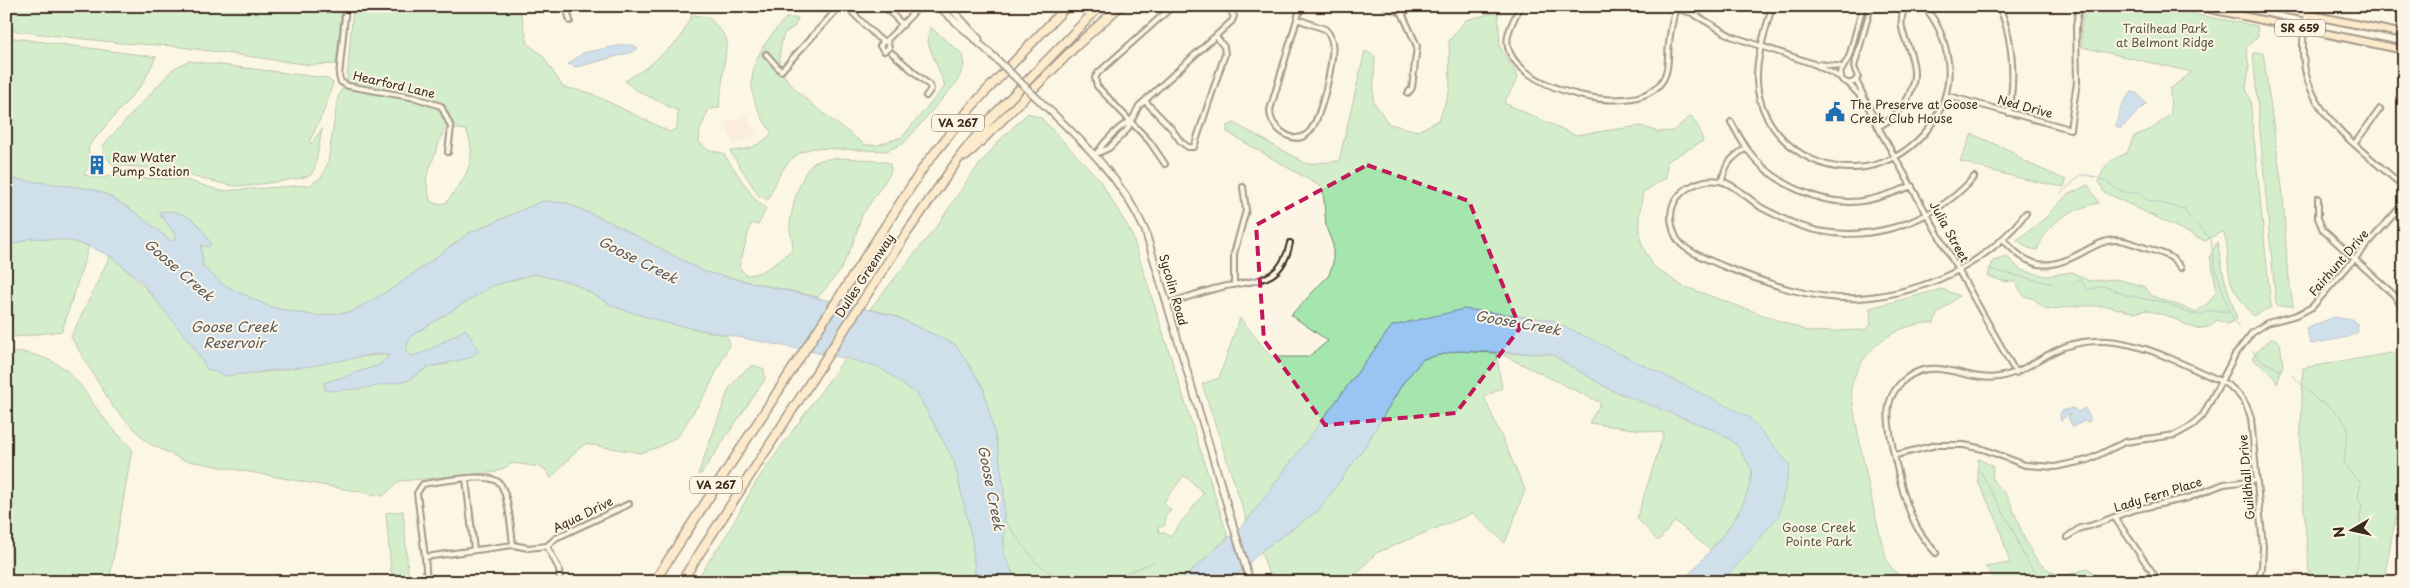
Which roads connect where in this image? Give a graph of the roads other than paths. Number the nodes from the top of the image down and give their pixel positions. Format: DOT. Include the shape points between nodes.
graph roads {
  1 [pos="346,6"];
  2 [pos="566,6"];
  3 [pos="840,6"];
  4 [pos="846,6"];
  5 [pos="884,6"];
  6 [pos="920,6"];
  7 [pos="938,6"];
  8 [pos="950,6"];
  9 [pos="1060,6"];
  10 [pos="1067,6"];
  11 [pos="1100,6"];
  12 [pos="1120,6"];
  13 [pos="1172,6"];
  14 [pos="1227,6"];
  15 [pos="1301,6"];
  16 [pos="1384,6"];
  17 [pos="1416,6"];
  18 [pos="1520,6"];
  19 [pos="1665,6"];
  20 [pos="1772,6"];
  21 [pos="1863,6"];
  22 [pos="1872,6"];
  23 [pos="1905,6"];
  24 [pos="1923,6"];
  25 [pos="1999,6"];
  26 [pos="2079,6"];
  27 [pos="2196,6"];
  28 [pos="2267,6"];
  29 [pos="2309,6"];
  30 [pos="1676,8"];
  31 [pos="1402,13"];
  32 [pos="2306,14"];
  33 [pos="1297,19"];
  34 [pos="570,20"];
  35 [pos="902,25"];
  36 [pos="2304,29"];
  37 [pos="2404,34"];
  38 [pos="1216,36"];
  39 [pos="1037,38"];
  40 [pos="887,42"];
  41 [pos="1762,46"];
  42 [pos="2404,50"];
  43 [pos="886,51"];
  44 [pos="892,53"];
  45 [pos="766,54"];
  46 [pos="991,54"];
  47 [pos="1814,64"];
  48 [pos="1844,66"];
  49 [pos="1854,67"];
  50 [pos="1840,77"];
  51 [pos="1856,80"];
  52 [pos="1848,84"];
  53 [pos="1408,93"];
  54 [pos="1945,95"];
  55 [pos="926,96"];
  56 [pos="1145,101"];
  57 [pos="1864,101"];
  58 [pos="2380,110"];
  59 [pos="2009,113"];
  60 [pos="1130,121"];
  61 [pos="1732,122"];
  62 [pos="1878,127"];
  63 [pos="2354,143"];
  64 [pos="1746,148"];
  65 [pos="448,152"];
  66 [pos="1096,154"];
  67 [pos="1896,156"];
  68 [pos="1165,164"];
  69 [pos="1974,177"];
  70 [pos="946,178"];
  71 [pos="1722,182"];
  72 [pos="1912,186"];
  73 [pos="1243,187"];
  74 [pos="2404,187"];
  75 [pos="2318,198"];
  76 [pos="2404,204"];
  77 [pos="2026,213"];
  78 [pos="1928,214"];
  79 [pos="2003,239"];
  80 [pos="1290,243"];
  81 [pos="2355,260"];
  82 [pos="2181,268"];
  83 [pos="1959,270"];
  84 [pos="1234,285"];
  85 [pos="1167,304"];
  86 [pos="2400,304"];
  87 [pos="2016,373"];
  88 [pos="2221,381"];
  89 [pos="1896,455"];
  90 [pos="466,479"];
  91 [pos="2257,480"];
  92 [pos="629,504"];
  93 [pos="2115,518"];
  94 [pos="2067,537"];
  95 [pos="514,546"];
  96 [pos="547,546"];
  97 [pos="474,550"];
  98 [pos="1936,553"];
  99 [pos="425,556"];
  100 [pos="427,582"];
  101 [pos="560,582"];
  102 [pos="654,582"];
  103 [pos="680,582"];
  104 [pos="1250,582"];
  105 [pos="2159,582"];
  106 [pos="2256,582"];
  1 -- 65 [label="street, Hearford Lane" via="341,82 441,106 451,128"];
  2 -- 34 [label="street"];
  3 -- 45 [label="street" via="780,71"];
  4 -- 40 [label="street" via="878,38"];
  5 -- 35 [label="street"];
  6 -- 35 [label="street"];
  7 -- 46 [label="main road, Sycolin Road"];
  8 -- 46 [label="main road, Sycolin Road"];
  9 -- 39 [label="highway"];
  10 -- 39 [label="highway, Dulles Greenway / VA 267"];
  11 -- 70 [label="highway, Dulles Greenway / VA 267" via="992,118"];
  12 -- 70 [label="highway"];
  13 -- 60 [label="street" via="1095,78 1097,86"];
  14 -- 38 [label="street" via="1234,16"];
  15 -- 33 [label="street"];
  16 -- 31 [label="street"];
  17 -- 31 [label="street"];
  18 -- 30 [label="street" via="1510,24 1508,39 1509,52 1517,64 1550,85 1579,95 1621,100 1646,96 1663,80"];
  19 -- 30 [label="street"];
  20 -- 41 [label="street"];
  21 -- 48 [label="street"];
  22 -- 49 [label="street"];
  23 -- 62 [label="street" via="1901,29 1913,60 1914,78 1910,95 1900,109"];
  24 -- 54 [label="street" via="1937,25 1945,47 1949,72"];
  25 -- 59 [label="street" via="2012,51"];
  26 -- 59 [label="street, Ned Drive" via="2076,26 2078,82 2070,129"];
  27 -- 36 [label="main road, SR 659"];
  28 -- 32 [label="main road, SR 659"];
  29 -- 32 [label="street"];
  30 -- 41 [label="street" via="1692,13 1731,36"];
  31 -- 53 [label="street" via="1417,46 1412,88"];
  32 -- 36 [label="street"];
  32 -- 37 [label="main road, SR 659"];
  33 -- 33 [label="street" via="1270,110 1276,128 1298,138 1311,131 1314,124 1329,81 1333,45 1325,29"];
  35 -- 40 [label="street"];
  36 -- 42 [label="main road, SR 659"];
  36 -- 63 [label="street" via="2303,68 2311,93 2325,116"];
  38 -- 56 [label="street"];
  38 -- 56 [label="street" via="1224,48 1223,63 1196,143 1190,148 1181,142"];
  39 -- 102 [label="highway, Dulles Greenway / VA 267" via="956,125 926,165"];
  40 -- 43 [label="street"];
  40 -- 43 [label="street" via="881,49"];
  40 -- 44 [label="street"];
  41 -- 47 [label="street"];
  41 -- 67 [label="street" via="1757,81 1762,105 1769,121 1787,144 1810,159 1844,168 1869,167"];
  43 -- 44 [label="street"];
  44 -- 55 [label="street" via="929,85"];
  46 -- 66 [label="main road, Sycolin Road, bridge"];
  47 -- 48 [label="street"];
  47 -- 50 [label="street"];
  48 -- 49 [label="street"];
  48 -- 50 [label="street"];
  49 -- 51 [label="street" via="1858,73"];
  50 -- 52 [label="street"];
  51 -- 52 [label="street"];
  51 -- 57 [label="street, Julia Street"];
  52 -- 57 [label="street, Julia Street"];
  54 -- 59 [label="street, Ned Drive"];
  54 -- 67 [label="street" via="1933,124 1919,140"];
  56 -- 60 [label="street"];
  57 -- 62 [label="street, Julia Street"];
  58 -- 63 [label="street"];
  60 -- 66 [label="street" via="1104,142"];
  60 -- 66 [label="street" via="1127,130 1108,148"];
  60 -- 68 [label="street"];
  61 -- 64 [label="street"];
  62 -- 67 [label="street, Julia Street"];
  63 -- 74 [label="street"];
  64 -- 71 [label="street" via="1729,160"];
  64 -- 72 [label="street" via="1774,176 1792,187 1830,200 1867,201"];
  66 -- 85 [label="main road, Sycolin Road" via="1135,207"];
  67 -- 72 [label="street, Julia Street"];
  69 -- 78 [label="street" via="1959,194"];
  70 -- 103 [label="highway, Dulles Greenway / VA 267"];
  71 -- 78 [label="street" via="1787,221 1812,230 1840,234 1868,232 1896,227"];
  71 -- 83 [label="street" via="1710,180 1684,191 1674,203 1671,216 1673,231 1681,245 1736,271 1796,291 1858,298 1915,289"];
  72 -- 78 [label="street, Julia Street"];
  73 -- 84 [label="street" via="1246,210 1234,254"];
  75 -- 81 [label="street" via="2318,218 2323,230"];
  76 -- 81 [label="street, Fairhunt Drive"];
  77 -- 79 [label="street"];
  78 -- 83 [label="street, Julia Street"];
  79 -- 82 [label="street" via="2017,255 2041,265 2059,264 2099,244 2116,240 2174,258"];
  79 -- 83 [label="street"];
  80 -- 84 [label="street" via="1285,259 1272,275"];
  81 -- 86 [label="street"];
  81 -- 88 [label="street, Fairhunt Drive" via="2312,307 2266,324 2252,333 2239,348"];
  83 -- 87 [label="street, Julia Street"];
  84 -- 85 [label="street"];
  85 -- 104 [label="main road, Sycolin Road"];
  87 -- 88 [label="street, Guildhall Drive" via="2062,348 2109,340 2139,346"];
  87 -- 89 [label="street, Guildhall Drive" via="1986,378 1935,369 1910,376 1896,388 1889,405 1888,422"];
  88 -- 89 [label="street, Fairhunt Drive" via="2203,415 2186,430 2125,442 2072,465 2025,465 1964,445 1936,445"];
  88 -- 91 [label="street, Guildhall Drive" via="2239,393 2249,410"];
  89 -- 98 [label="street, Guildhall Drive" via="1913,520"];
  90 -- 95 [label="street" via="488,478 500,484"];
  90 -- 97 [label="street"];
  90 -- 99 [label="street" via="423,484 419,488"];
  91 -- 93 [label="street, Lady Fern Place" via="2224,484 2188,498 2152,505"];
  91 -- 106 [label="street, Guildhall Drive" via="2263,559"];
  92 -- 96 [label="street, Aqua Drive" via="556,538"];
  93 -- 94 [label="street, Lady Fern Place" via="2080,528"];
  93 -- 105 [label="street"];
  95 -- 96 [label="street"];
  95 -- 97 [label="street"];
  96 -- 101 [label="street" via="560,569"];
  97 -- 99 [label="street"];
  99 -- 100 [label="street"];
}
